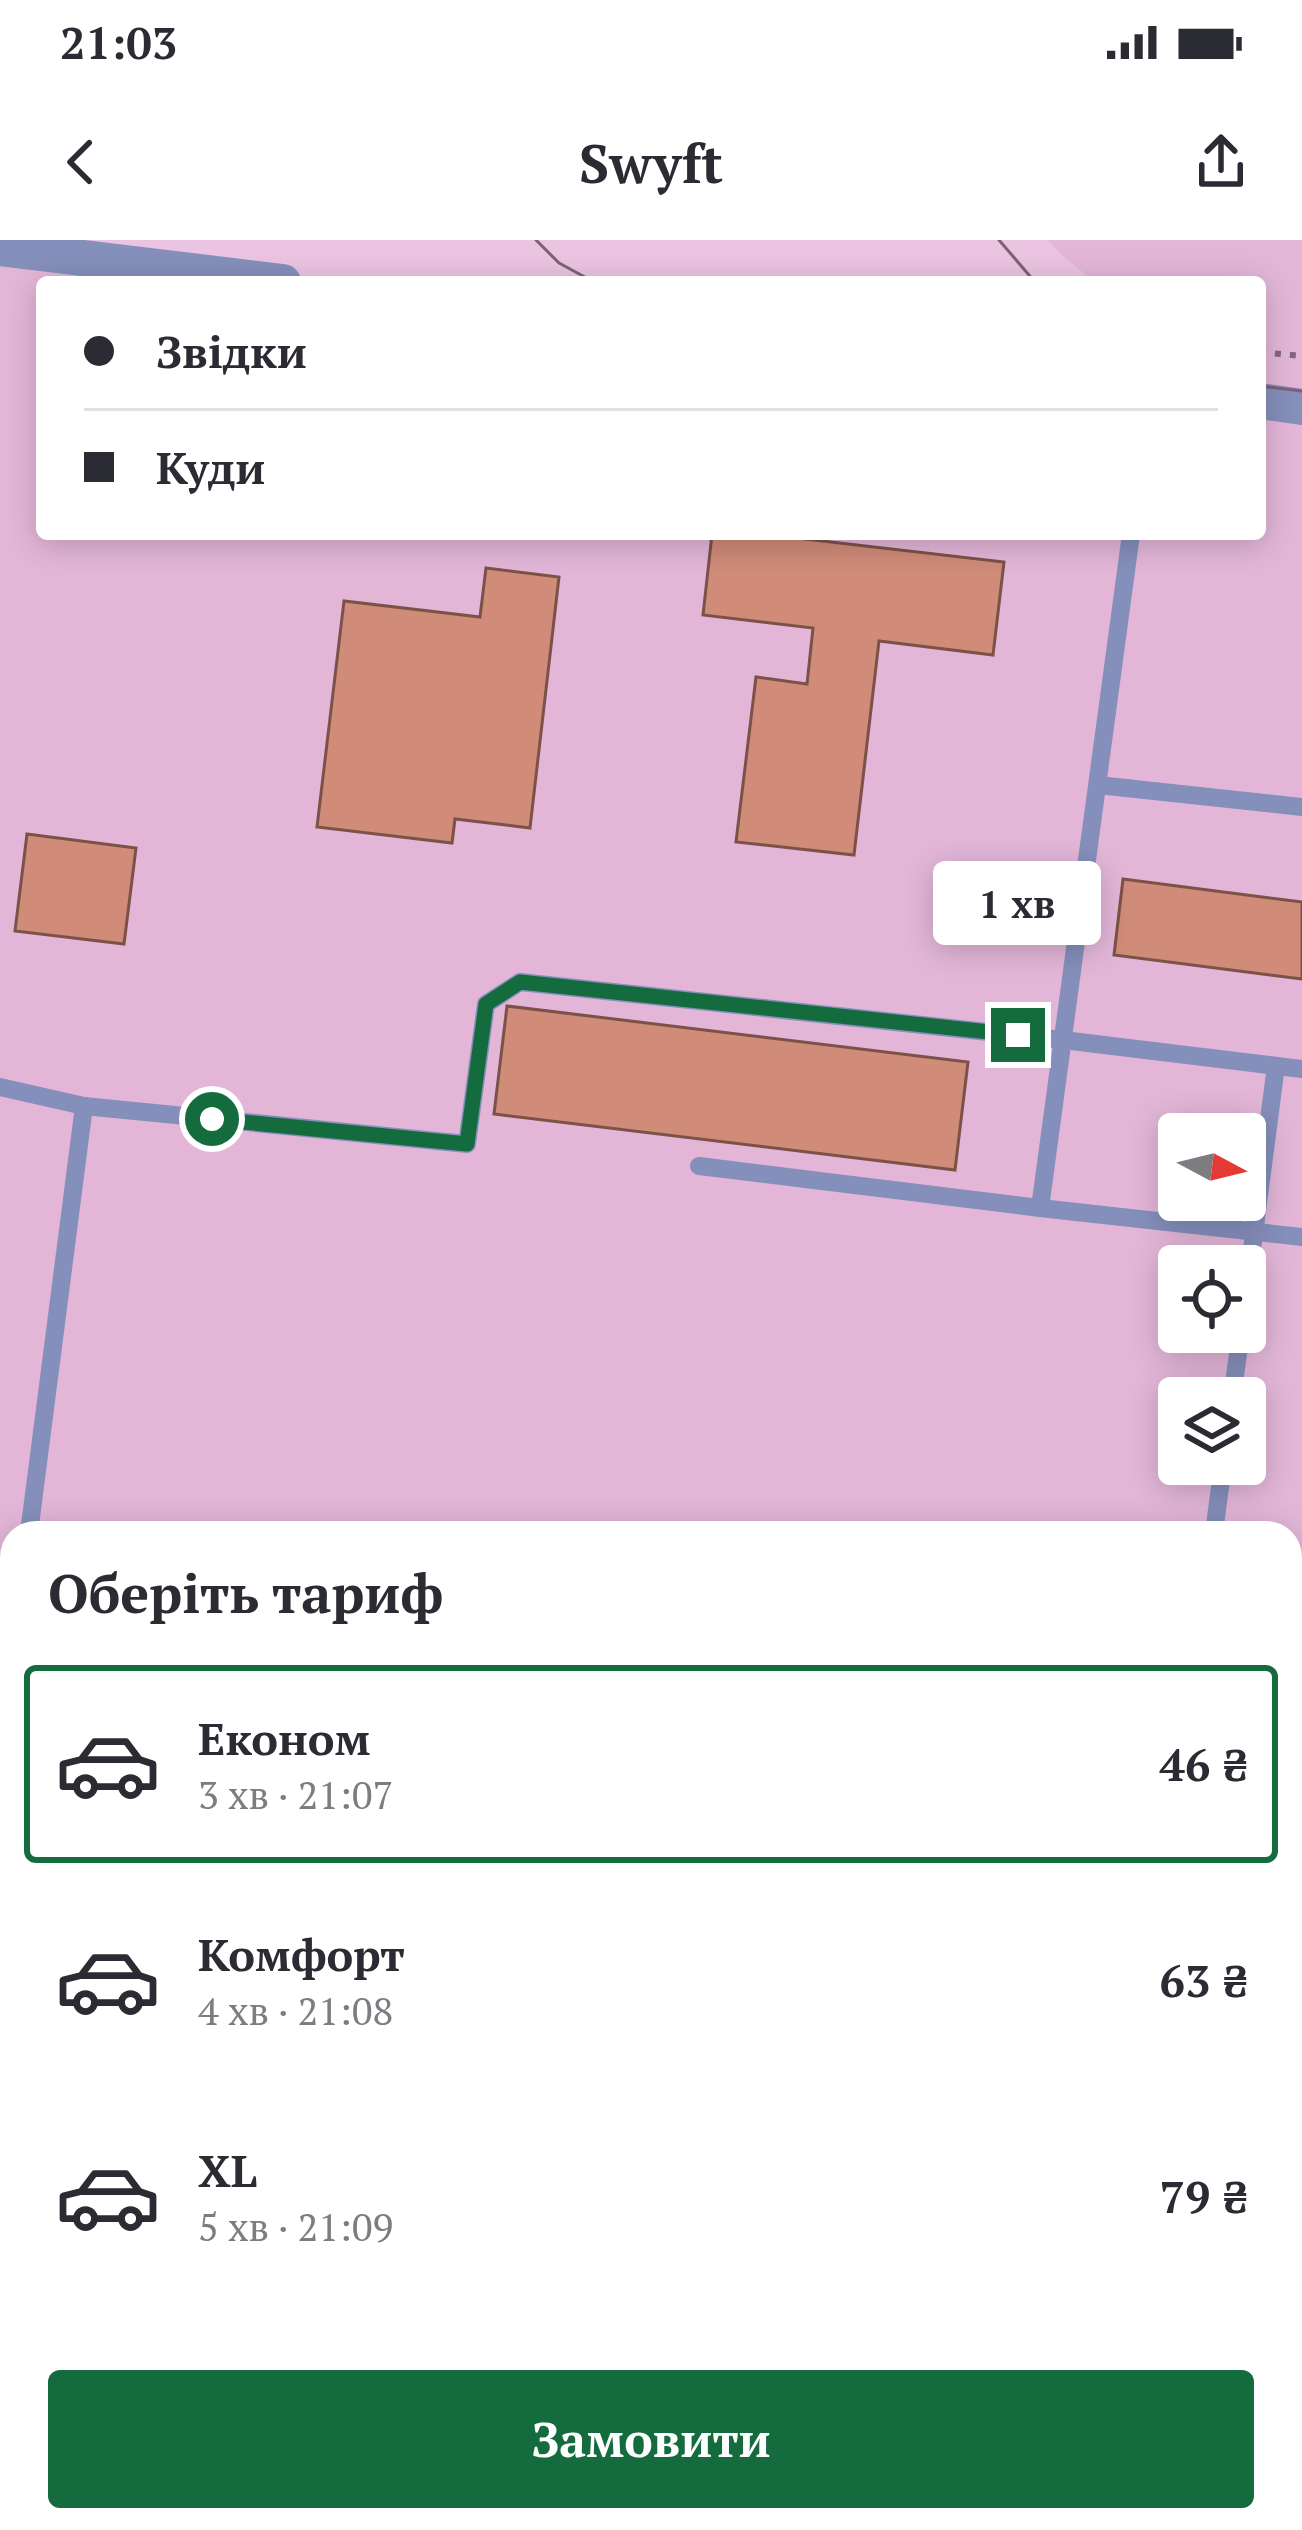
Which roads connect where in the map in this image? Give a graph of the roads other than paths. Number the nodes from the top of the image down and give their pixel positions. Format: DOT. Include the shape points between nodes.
graph roads {
  1 [pos="0,248"];
  2 [pos="233,276"];
  3 [pos="1266,402"];
  4 [pos="1302,406"];
  5 [pos="1130,540"];
  6 [pos="1098,785"];
  7 [pos="1302,807"];
  8 [pos="1063,1040"];
  9 [pos="1276,1066"];
  10 [pos="1302,1069"];
  11 [pos="0,1087"];
  12 [pos="84,1106"];
  13 [pos="699,1166"];
  14 [pos="1040,1208"];
  15 [pos="1255,1231"];
  16 [pos="1302,1237"];
  17 [pos="1253,1245"];
  18 [pos="1220,1485"];
  19 [pos="31,1521"];
  20 [pos="1216,1521"];
  1 -- 2 [label="street"];
  3 -- 4 [label="street"];
  5 -- 6 [label="lane"];
  6 -- 7 [label="lane"];
  6 -- 8 [label="lane"];
  8 -- 9 [label="lane"];
  8 -- 12 [label="lane" via="520,982 486,1004 467,1144"];
  8 -- 14 [label="lane"];
  9 -- 10 [label="lane"];
  9 -- 15 [label="lane"];
  11 -- 12 [label="lane"];
  12 -- 19 [label="lane"];
  13 -- 14 [label="lane"];
  14 -- 15 [label="lane"];
  15 -- 16 [label="lane"];
  15 -- 17 [label="lane"];
  18 -- 20 [label="lane"];
}
